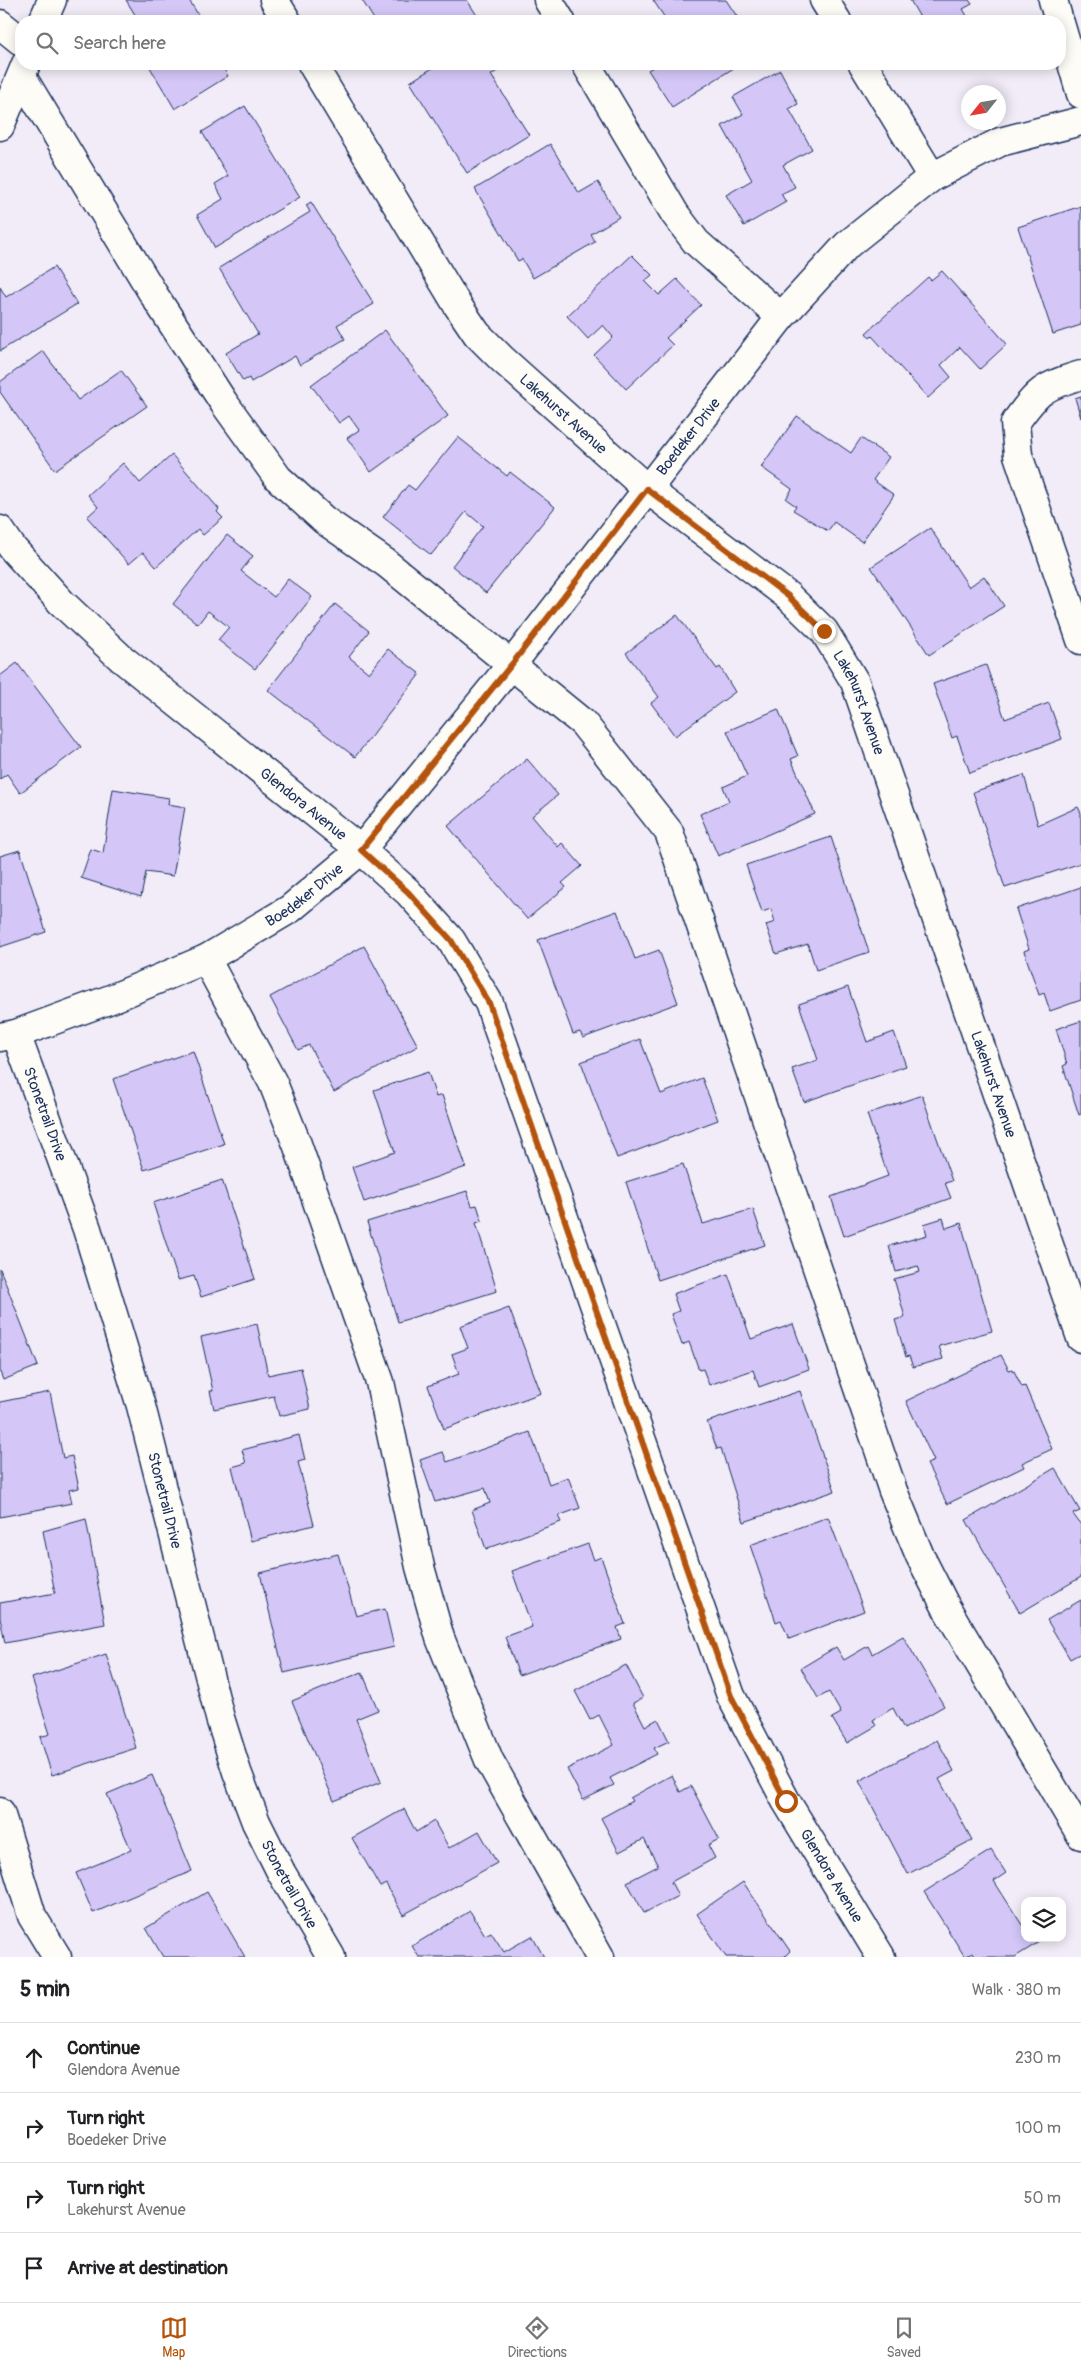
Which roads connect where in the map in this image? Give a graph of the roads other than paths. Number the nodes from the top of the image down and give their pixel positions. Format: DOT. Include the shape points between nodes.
graph roads {
  1 [pos="52,0"];
  2 [pos="274,0"];
  3 [pos="548,0"];
  4 [pos="824,0"];
  5 [pos="1053,0"];
  6 [pos="46,15"];
  7 [pos="283,15"];
  8 [pos="557,15"];
  9 [pos="833,15"];
  10 [pos="1057,15"];
  11 [pos="0,24"];
  12 [pos="15,36"];
  13 [pos="1066,45"];
  14 [pos="24,70"];
  15 [pos="316,70"];
  16 [pos="590,70"];
  17 [pos="867,70"];
  18 [pos="1081,94"];
  19 [pos="1081,121"];
  20 [pos="0,126"];
  21 [pos="932,177"];
  22 [pos="782,317"];
  23 [pos="1081,375"];
  24 [pos="647,489"];
  25 [pos="0,530"];
  26 [pos="1081,640"];
  27 [pos="512,664"];
  28 [pos="361,850"];
  29 [pos="206,959"];
  30 [pos="8,1036"];
  31 [pos="1081,1338"];
  32 [pos="0,1812"];
  33 [pos="1081,1835"];
  34 [pos="57,1957"];
  35 [pos="331,1957"];
  36 [pos="600,1957"];
  37 [pos="881,1957"];
  1 -- 6 [label="street"];
  2 -- 7 [label="street"];
  3 -- 8 [label="street"];
  4 -- 9 [label="street"];
  5 -- 10 [label="street"];
  11 -- 12 [label="street"];
  13 -- 18 [label="street"];
  14 -- 20 [label="street"];
  14 -- 27 [label="street" via="154,295 224,403 278,478 324,520 386,563"];
  15 -- 24 [label="street, Lakehurst Avenue" via="478,334"];
  16 -- 22 [label="street" via="675,214 696,242"];
  17 -- 21 [label="street"];
  19 -- 21 [label="street, Boedeker Drive" via="1000,142"];
  21 -- 22 [label="street, Boedeker Drive" via="847,245"];
  22 -- 24 [label="street, Boedeker Drive"];
  23 -- 26 [label="street" via="1053,383 1031,400 1015,423 1018,454"];
  24 -- 27 [label="street, Boedeker Drive"];
  24 -- 31 [label="street, Lakehurst Avenue" via="788,596 824,631 855,682"];
  25 -- 28 [label="street, Glendora Avenue" via="61,602 121,658"];
  27 -- 28 [label="street, Boedeker Drive"];
  27 -- 33 [label="street" via="583,724 669,832 893,1491 947,1610"];
  28 -- 29 [label="street, Boedeker Drive" via="290,909"];
  28 -- 37 [label="street, Glendora Avenue" via="408,892 451,940 489,1003 731,1696 786,1801"];
  29 -- 30 [label="street, Boedeker Drive" via="111,999"];
  29 -- 36 [label="street" via="273,1083 377,1373 420,1567 440,1638 489,1760"];
  30 -- 35 [label="street, Stonetrail Drive" via="87,1229 141,1406 220,1718 237,1772 256,1822 281,1872"];
  32 -- 34 [label="street" via="32,1916"];
}
